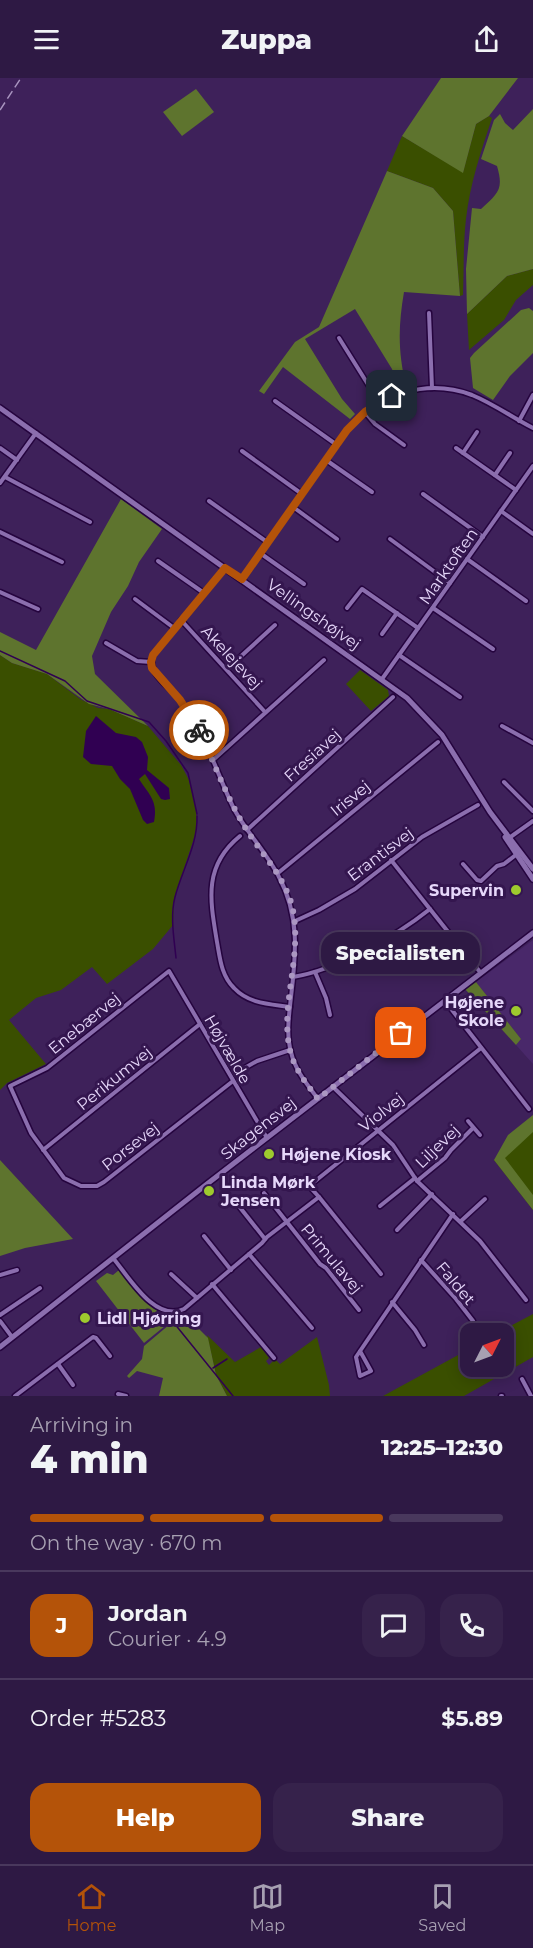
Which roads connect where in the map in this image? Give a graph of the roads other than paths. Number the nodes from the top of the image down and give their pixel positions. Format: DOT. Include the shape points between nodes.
graph roads {
  1 [pos="429,313"];
  2 [pos="339,338"];
  3 [pos="432,388"];
  4 [pos="533,395"];
  5 [pos="275,401"];
  6 [pos="379,402"];
  7 [pos="0,408"];
  8 [pos="365,412"];
  9 [pos="519,421"];
  10 [pos="533,428"];
  11 [pos="477,432"];
  12 [pos="36,433"];
  13 [pos="337,445"];
  14 [pos="404,445"];
  15 [pos="0,448"];
  16 [pos="456,448"];
  17 [pos="242,451"];
  18 [pos="463,453"];
  19 [pos="510,453"];
  20 [pos="17,460"];
  21 [pos="326,460"];
  22 [pos="533,466"];
  23 [pos="495,475"];
  24 [pos="5,477"];
  25 [pos="0,483"];
  26 [pos="516,490"];
  27 [pos="372,492"];
  28 [pos="302,494"];
  29 [pos="423,494"];
  30 [pos="208,501"];
  31 [pos="293,507"];
  32 [pos="501,511"];
  33 [pos="90,522"];
  34 [pos="0,532"];
  35 [pos="533,534"];
  36 [pos="483,537"];
  37 [pos="337,539"];
  38 [pos="390,539"];
  39 [pos="267,542"];
  40 [pos="260,553"];
  41 [pos="467,560"];
  42 [pos="158,561"];
  43 [pos="62,562"];
  44 [pos="225,568"];
  45 [pos="242,579"];
  46 [pos="450,583"];
  47 [pos="304,584"];
  48 [pos="0,592"];
  49 [pos="204,593"];
  50 [pos="135,599"];
  51 [pos="526,601"];
  52 [pos="347,608"];
  53 [pos="433,608"];
  54 [pos="38,609"];
  55 [pos="397,613"];
  56 [pos="181,620"];
  57 [pos="275,625"];
  58 [pos="174,628"];
  59 [pos="418,628"];
  60 [pos="382,634"];
  61 [pos="106,643"];
  62 [pos="493,649"];
  63 [pos="399,656"];
  64 [pos="324,660"];
  65 [pos="151,662"];
  66 [pos="227,669"];
  67 [pos="382,679"];
  68 [pos="393,697"];
  69 [pos="460,697"];
  70 [pos="266,712"];
  71 [pos="502,726"];
  72 [pos="438,742"];
  73 [pos="533,743"];
  74 [pos="213,760"];
  75 [pos="504,782"];
  76 [pos="478,805"];
  77 [pos="533,811"];
  78 [pos="533,821"];
  79 [pos="247,830"];
  80 [pos="240,836"];
  81 [pos="508,839"];
  82 [pos="519,853"];
  83 [pos="391,860"];
  84 [pos="463,864"];
  85 [pos="533,869"];
  86 [pos="278,873"];
  87 [pos="533,879"];
  88 [pos="430,909"];
  89 [pos="295,921"];
  90 [pos="533,933"];
  91 [pos="169,971"];
  92 [pos="315,972"];
  93 [pos="480,972"];
  94 [pos="293,977"];
  95 [pos="444,1000"];
  96 [pos="290,1007"];
  97 [pos="330,1015"];
  98 [pos="200,1024"];
  99 [pos="481,1048"];
  100 [pos="290,1050"];
  101 [pos="241,1070"];
  102 [pos="233,1081"];
  103 [pos="10,1086"];
  104 [pos="333,1087"];
  105 [pos="318,1099"];
  106 [pos="529,1109"];
  107 [pos="468,1121"];
  108 [pos="474,1128"];
  109 [pos="378,1130"];
  110 [pos="480,1135"];
  111 [pos="267,1138"];
  112 [pos="43,1150"];
  113 [pos="416,1180"];
  114 [pos="264,1193"];
  115 [pos="432,1194"];
  116 [pos="319,1197"];
  117 [pos="485,1199"];
  118 [pos="238,1205"];
  119 [pos="380,1206"];
  120 [pos="453,1214"];
  121 [pos="286,1221"];
  122 [pos="461,1221"];
  123 [pos="397,1230"];
  124 [pos="204,1236"];
  125 [pos="265,1239"];
  126 [pos="249,1254"];
  127 [pos="113,1258"];
  128 [pos="421,1260"];
  129 [pos="17,1270"];
  130 [pos="231,1270"];
  131 [pos="171,1274"];
  132 [pos="381,1274"];
  133 [pos="0,1275"];
  134 [pos="212,1284"];
  135 [pos="40,1288"];
  136 [pos="197,1298"];
  137 [pos="526,1300"];
  138 [pos="392,1302"];
  139 [pos="359,1310"];
  140 [pos="0,1315"];
  141 [pos="473,1321"];
  142 [pos="0,1322"];
  143 [pos="312,1328"];
  144 [pos="12,1337"];
  145 [pos="424,1344"];
  146 [pos="0,1347"];
  147 [pos="360,1351"];
  148 [pos="110,1356"];
  149 [pos="274,1358"];
  150 [pos="58,1364"];
  151 [pos="522,1379"];
  152 [pos="73,1385"];
  153 [pos="118,1394"];
  154 [pos="19,1395"];
  155 [pos="126,1396"];
  156 [pos="531,1396"];
  1 -- 3 [label="street"];
  2 -- 6 [label="street"];
  3 -- 6 [label="street" via="405,391"];
  3 -- 9 [label="street" via="472,395"];
  4 -- 9 [label="street"];
  5 -- 13 [label="street"];
  6 -- 8 [label="street"];
  7 -- 12 [label="street, Vellingshøjvej"];
  8 -- 13 [label="street"];
  8 -- 14 [label="street"];
  9 -- 10 [label="street"];
  11 -- 18 [label="street"];
  12 -- 20 [label="street"];
  12 -- 44 [label="street, Vellingshøjvej"];
  13 -- 21 [label="street"];
  15 -- 20 [label="street"];
  16 -- 18 [label="street"];
  17 -- 28 [label="street"];
  18 -- 23 [label="street"];
  19 -- 23 [label="street"];
  20 -- 24 [label="street"];
  21 -- 27 [label="street"];
  21 -- 28 [label="street"];
  22 -- 26 [label="street, Marktoften"];
  23 -- 26 [label="street"];
  24 -- 25 [label="street"];
  24 -- 33 [label="street"];
  26 -- 32 [label="street, Marktoften"];
  28 -- 31 [label="street"];
  29 -- 36 [label="street"];
  30 -- 39 [label="street"];
  31 -- 37 [label="street"];
  31 -- 39 [label="street"];
  32 -- 35 [label="street"];
  32 -- 36 [label="street, Marktoften"];
  34 -- 43 [label="street"];
  36 -- 41 [label="street, Marktoften"];
  38 -- 46 [label="street"];
  39 -- 40 [label="street"];
  40 -- 45 [label="street"];
  40 -- 47 [label="street"];
  41 -- 46 [label="street, Marktoften"];
  41 -- 51 [label="street"];
  42 -- 49 [label="street"];
  44 -- 45 [label="street, Vellingshøjvej"];
  44 -- 49 [label="street"];
  45 -- 67 [label="street, Vellingshøjvej"];
  46 -- 53 [label="street, Marktoften"];
  48 -- 54 [label="street"];
  49 -- 56 [label="street"];
  50 -- 58 [label="street"];
  52 -- 55 [label="street" via="362,589"];
  53 -- 59 [label="street, Marktoften"];
  53 -- 62 [label="street"];
  55 -- 59 [label="street"];
  55 -- 60 [label="street"];
  56 -- 58 [label="street"];
  56 -- 66 [label="street, Akelejevej"];
  57 -- 66 [label="street"];
  58 -- 65 [label="street"];
  59 -- 63 [label="street, Marktoften"];
  61 -- 65 [label="street" via="137,660"];
  63 -- 67 [label="street, Marktoften"];
  63 -- 69 [label="street"];
  64 -- 70 [label="street"];
  65 -- 74 [label="street" via="155,673 188,711"];
  66 -- 70 [label="street, Akelejevej"];
  67 -- 81 [label="street, Vellingshøjvej" via="419,709 442,735"];
  68 -- 79 [label="street, Fresiavej"];
  70 -- 74 [label="street"];
  71 -- 73 [label="street"];
  72 -- 86 [label="street, Irisvej"];
  74 -- 79 [label="street"];
  75 -- 77 [label="street"];
  76 -- 83 [label="street, Erantisvej" via="437,827"];
  78 -- 81 [label="street"];
  79 -- 86 [label="street"];
  80 -- 96 [label="street" via="221,857 210,888 221,964 228,981 245,997"];
  81 -- 82 [label="street, Vellingshøjvej"];
  82 -- 84 [label="street" via="480,881"];
  82 -- 85 [label="street, Vellingshøjvej"];
  82 -- 87 [label="street, Vellingshøjvej"];
  83 -- 88 [label="street"];
  83 -- 89 [label="street, Erantisvej" via="355,889"];
  86 -- 89 [label="street"];
  88 -- 92 [label="street" via="389,938"];
  88 -- 93 [label="street"];
  89 -- 94 [label="street"];
  90 -- 93 [label="street, Skagensvej"];
  91 -- 98 [label="street, Højvælde"];
  91 -- 103 [label="street, Enebærvej" via="47,1068"];
  92 -- 94 [label="street"];
  92 -- 97 [label="street"];
  93 -- 95 [label="street, Skagensvej"];
  94 -- 96 [label="street"];
  95 -- 99 [label="street"];
  95 -- 104 [label="street, Skagensvej"];
  96 -- 100 [label="street"];
  98 -- 102 [label="street, Højvælde"];
  98 -- 112 [label="street, Perikumvej"];
  99 -- 106 [label="street"];
  99 -- 109 [label="street, Violvej"];
  100 -- 101 [label="street"];
  100 -- 105 [label="street" via="297,1069"];
  102 -- 111 [label="street, Højvælde"];
  102 -- 112 [label="street, Porsevej" via="97,1186 72,1184"];
  103 -- 112 [label="street, Porsevej"];
  104 -- 105 [label="street, Skagensvej"];
  104 -- 109 [label="street, Liljevej"];
  105 -- 111 [label="street, Skagensvej"];
  107 -- 108 [label="street, Liljevej"];
  108 -- 110 [label="street, Liljevej"];
  108 -- 113 [label="street, Liljevej"];
  109 -- 113 [label="street, Liljevej" via="401,1155"];
  109 -- 116 [label="street, Violvej" via="309,1186"];
  111 -- 127 [label="street, Skagensvej"];
  113 -- 115 [label="street, Liljevej"];
  113 -- 119 [label="street, Liljevej"];
  114 -- 121 [label="street, Primulavej"];
  115 -- 120 [label="street, Liljevej"];
  115 -- 123 [label="street, Liljevej"];
  116 -- 121 [label="street, Primulavej"];
  116 -- 132 [label="street, Primulavej"];
  117 -- 122 [label="street"];
  118 -- 125 [label="street"];
  120 -- 122 [label="street, Liljevej"];
  120 -- 128 [label="street, Faldet"];
  121 -- 125 [label="street, Primulavej"];
  121 -- 139 [label="street, Primulavej"];
  122 -- 137 [label="street, Liljevej"];
  124 -- 130 [label="street"];
  125 -- 126 [label="street, Primulavej"];
  126 -- 130 [label="street, Primulavej"];
  126 -- 143 [label="street"];
  127 -- 136 [label="street, Primulavej" via="150,1302 163,1311 177,1312"];
  127 -- 144 [label="street, Skagensvej"];
  128 -- 138 [label="street, Faldet"];
  128 -- 141 [label="street, Faldet"];
  129 -- 133 [label="street"];
  130 -- 134 [label="street, Primulavej"];
  131 -- 136 [label="street"];
  134 -- 136 [label="street, Primulavej"];
  134 -- 149 [label="street"];
  135 -- 140 [label="street"];
  138 -- 145 [label="street"];
  138 -- 147 [label="street, Faldet"];
  142 -- 144 [label="street"];
  144 -- 146 [label="street, Skagensvej"];
  147 -- 147 [label="street" via="356,1357 360,1376 371,1371"];
  148 -- 150 [label="street" via="93,1337"];
  150 -- 152 [label="street"];
  150 -- 154 [label="street"];
  151 -- 156 [label="street"];
  153 -- 155 [label="street"];
}
